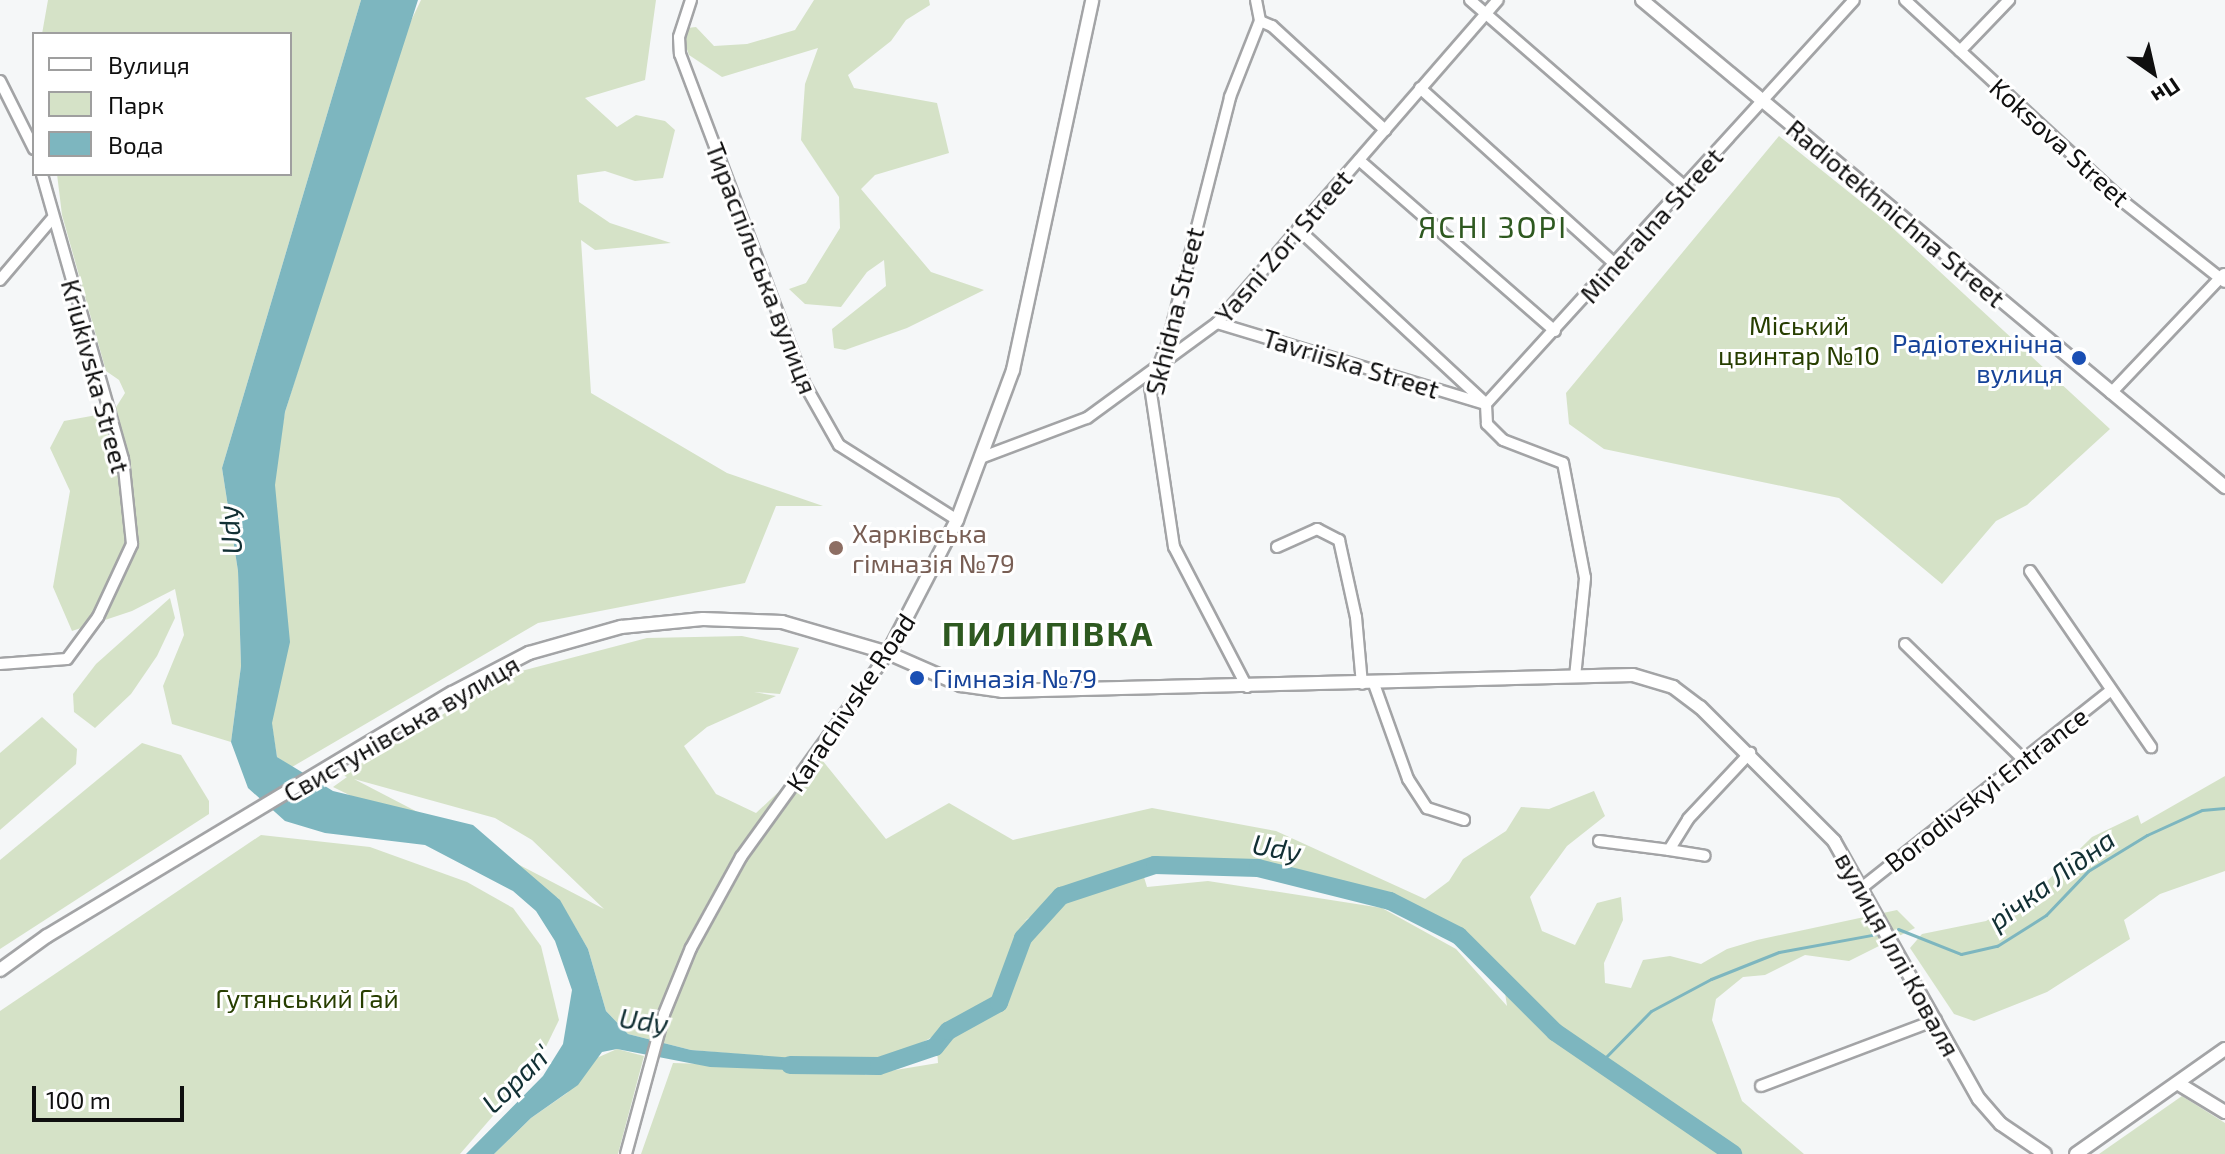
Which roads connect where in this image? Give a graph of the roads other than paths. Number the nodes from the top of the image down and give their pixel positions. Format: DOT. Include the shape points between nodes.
graph roads {
  1 [pos="1092,0"];
  2 [pos="1256,0"];
  3 [pos="1470,0"];
  4 [pos="1498,0"];
  5 [pos="1642,0"];
  6 [pos="1854,0"];
  7 [pos="1905,0"];
  8 [pos="2009,0"];
  9 [pos="688,2"];
  10 [pos="1486,14"];
  11 [pos="1260,21"];
  12 [pos="1960,51"];
  13 [pos="0,81"];
  14 [pos="1420,88"];
  15 [pos="1761,101"];
  16 [pos="1385,130"];
  17 [pos="32,145"];
  18 [pos="1359,160"];
  19 [pos="42,176"];
  20 [pos="1685,187"];
  21 [pos="52,219"];
  22 [pos="1298,229"];
  23 [pos="1615,264"];
  24 [pos="2223,277"];
  25 [pos="0,280"];
  26 [pos="1217,323"];
  27 [pos="1555,331"];
  28 [pos="1154,373"];
  29 [pos="2111,393"];
  30 [pos="1486,404"];
  31 [pos="983,457"];
  32 [pos="2225,487"];
  33 [pos="957,520"];
  34 [pos="1277,547"];
  35 [pos="2030,571"];
  36 [pos="1905,644"];
  37 [pos="888,653"];
  38 [pos="0,664"];
  39 [pos="1575,677"];
  40 [pos="1368,684"];
  41 [pos="1247,687"];
  42 [pos="2109,692"];
  43 [pos="2151,747"];
  44 [pos="1750,753"];
  45 [pos="2022,758"];
  46 [pos="1464,820"];
  47 [pos="1599,841"];
  48 [pos="1669,850"];
  49 [pos="1705,856"];
  50 [pos="1864,886"];
  51 [pos="0,970"];
  52 [pos="1936,1020"];
  53 [pos="2225,1049"];
  54 [pos="2179,1084"];
  55 [pos="1761,1086"];
  56 [pos="2225,1112"];
  57 [pos="626,1154"];
  58 [pos="2045,1154"];
  59 [pos="2076,1154"];
  1 -- 31 [label="main road, Karachivske Road" via="1033,291"];
  2 -- 11 [label="street"];
  3 -- 10 [label="street"];
  4 -- 10 [label="street, Yasni Zori Street"];
  5 -- 15 [label="main road, Radiotekhnichna Street"];
  6 -- 15 [label="street, Mineralna Street"];
  7 -- 12 [label="street, Koksova Street"];
  8 -- 12 [label="street"];
  9 -- 33 [label="street, Тираспільська вулиця" via="680,54 805,385 839,445"];
  10 -- 14 [label="street, Yasni Zori Street"];
  10 -- 20 [label="street"];
  11 -- 16 [label="street" via="1272,26"];
  11 -- 28 [label="street, Skhidna Street" via="1230,97 1167,345"];
  12 -- 24 [label="street, Koksova Street" via="2125,203"];
  13 -- 17 [label="street"];
  14 -- 16 [label="street, Yasni Zori Street"];
  14 -- 23 [label="street"];
  15 -- 20 [label="street, Mineralna Street"];
  15 -- 29 [label="main road, Radiotekhnichna Street"];
  16 -- 18 [label="street, Yasni Zori Street"];
  18 -- 22 [label="street, Yasni Zori Street"];
  18 -- 27 [label="street"];
  19 -- 21 [label="street, Kriukivska Street"];
  20 -- 23 [label="street, Mineralna Street"];
  21 -- 25 [label="street"];
  21 -- 38 [label="street, Kriukivska Street" via="123,459 132,544 98,617 67,659"];
  22 -- 26 [label="street, Yasni Zori Street"];
  22 -- 30 [label="street"];
  23 -- 27 [label="street, Mineralna Street"];
  24 -- 29 [label="street"];
  26 -- 28 [label="street, Yasni Zori Street"];
  26 -- 30 [label="street, Tavriiska Street"];
  27 -- 30 [label="street, Mineralna Street"];
  28 -- 31 [label="street, Yasni Zori Street" via="1062,431"];
  28 -- 41 [label="street, Skhidna Street" via="1150,403 1174,547"];
  29 -- 32 [label="main road, Radiotekhnichna Street"];
  30 -- 39 [label="street" via="1487,424 1518,448 1563,463 1585,578"];
  31 -- 33 [label="main road, Karachivske Road"];
  33 -- 37 [label="main road, Karachivske Road"];
  34 -- 40 [label="street" via="1317,529 1330,531 1339,540"];
  35 -- 42 [label="street, Borodivskyi Entrance"];
  36 -- 45 [label="street"];
  37 -- 41 [label="main road, вулиця Іллі Коваля" via="961,685 1002,691"];
  37 -- 51 [label="main road, Свистунівська вулиця" via="782,622 703,619 621,627 529,653 59,929"];
  37 -- 57 [label="street, Karachivske Road" via="741,857 691,948 664,1014"];
  39 -- 40 [label="main road, вулиця Іллі Коваля"];
  39 -- 44 [label="main road, вулиця Іллі Коваля" via="1633,675 1673,687"];
  40 -- 41 [label="main road, вулиця Іллі Коваля"];
  40 -- 46 [label="street" via="1408,779 1427,808"];
  42 -- 43 [label="street, Borodivskyi Entrance"];
  42 -- 45 [label="street, Borodivskyi Entrance"];
  44 -- 48 [label="street" via="1688,819"];
  44 -- 50 [label="main road, вулиця Іллі Коваля" via="1834,841"];
  45 -- 50 [label="street, Borodivskyi Entrance"];
  47 -- 48 [label="street"];
  48 -- 49 [label="street"];
  50 -- 52 [label="main road, вулиця Іллі Коваля"];
  52 -- 55 [label="street"];
  52 -- 58 [label="main road, вулиця Іллі Коваля" via="1979,1099 2001,1124"];
  53 -- 54 [label="main road"];
  54 -- 56 [label="main road"];
  54 -- 59 [label="main road"];
}
